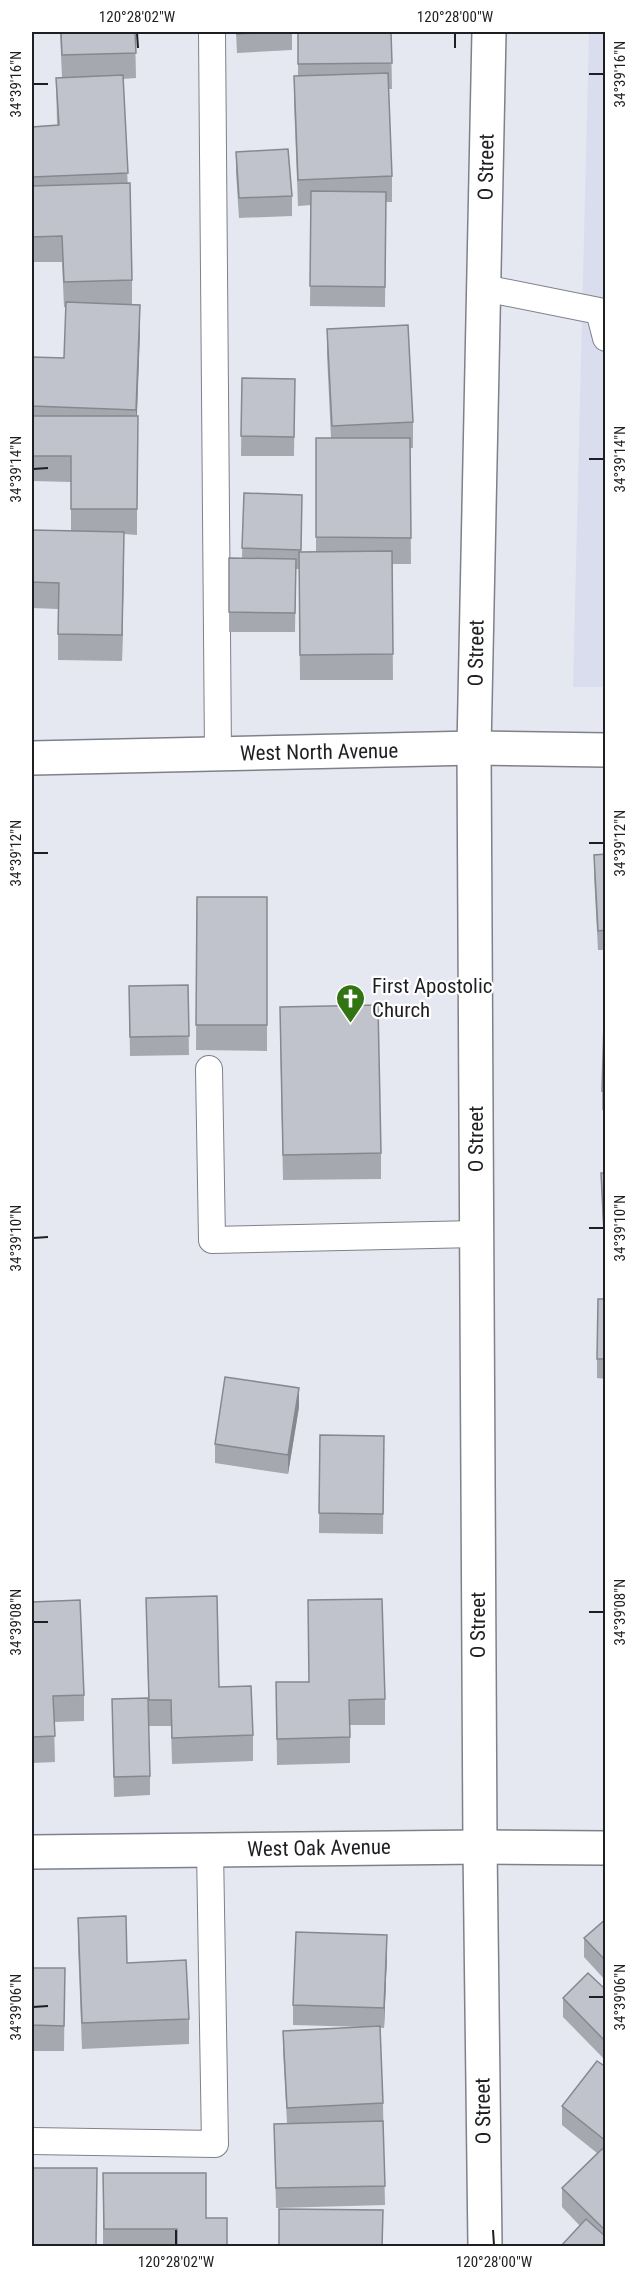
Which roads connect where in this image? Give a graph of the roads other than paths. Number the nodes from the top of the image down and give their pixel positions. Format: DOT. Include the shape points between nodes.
graph roads {
  1 [pos="212,32"];
  2 [pos="489,32"];
  3 [pos="484,288"];
  4 [pos="606,338"];
  5 [pos="474,748"];
  6 [pos="606,750"];
  7 [pos="218,754"];
  8 [pos="32,758"];
  9 [pos="209,1069"];
  10 [pos="476,1234"];
  11 [pos="480,1847"];
  12 [pos="606,1848"];
  13 [pos="210,1850"];
  14 [pos="32,1851"];
  15 [pos="32,2141"];
  16 [pos="485,2247"];
  1 -- 7 [label="lane"];
  2 -- 3 [label="street, O Street"];
  3 -- 4 [label="lane" via="599,310"];
  3 -- 5 [label="street, O Street"];
  5 -- 6 [label="street, West North Avenue"];
  5 -- 7 [label="street, West North Avenue"];
  5 -- 10 [label="street, O Street"];
  7 -- 8 [label="street, West North Avenue"];
  9 -- 10 [label="lane" via="212,1240"];
  10 -- 11 [label="street, O Street"];
  11 -- 12 [label="street, West Oak Avenue"];
  11 -- 13 [label="street, West Oak Avenue"];
  11 -- 16 [label="street, O Street"];
  13 -- 14 [label="street, West Oak Avenue"];
  13 -- 15 [label="lane" via="215,2144"];
}
